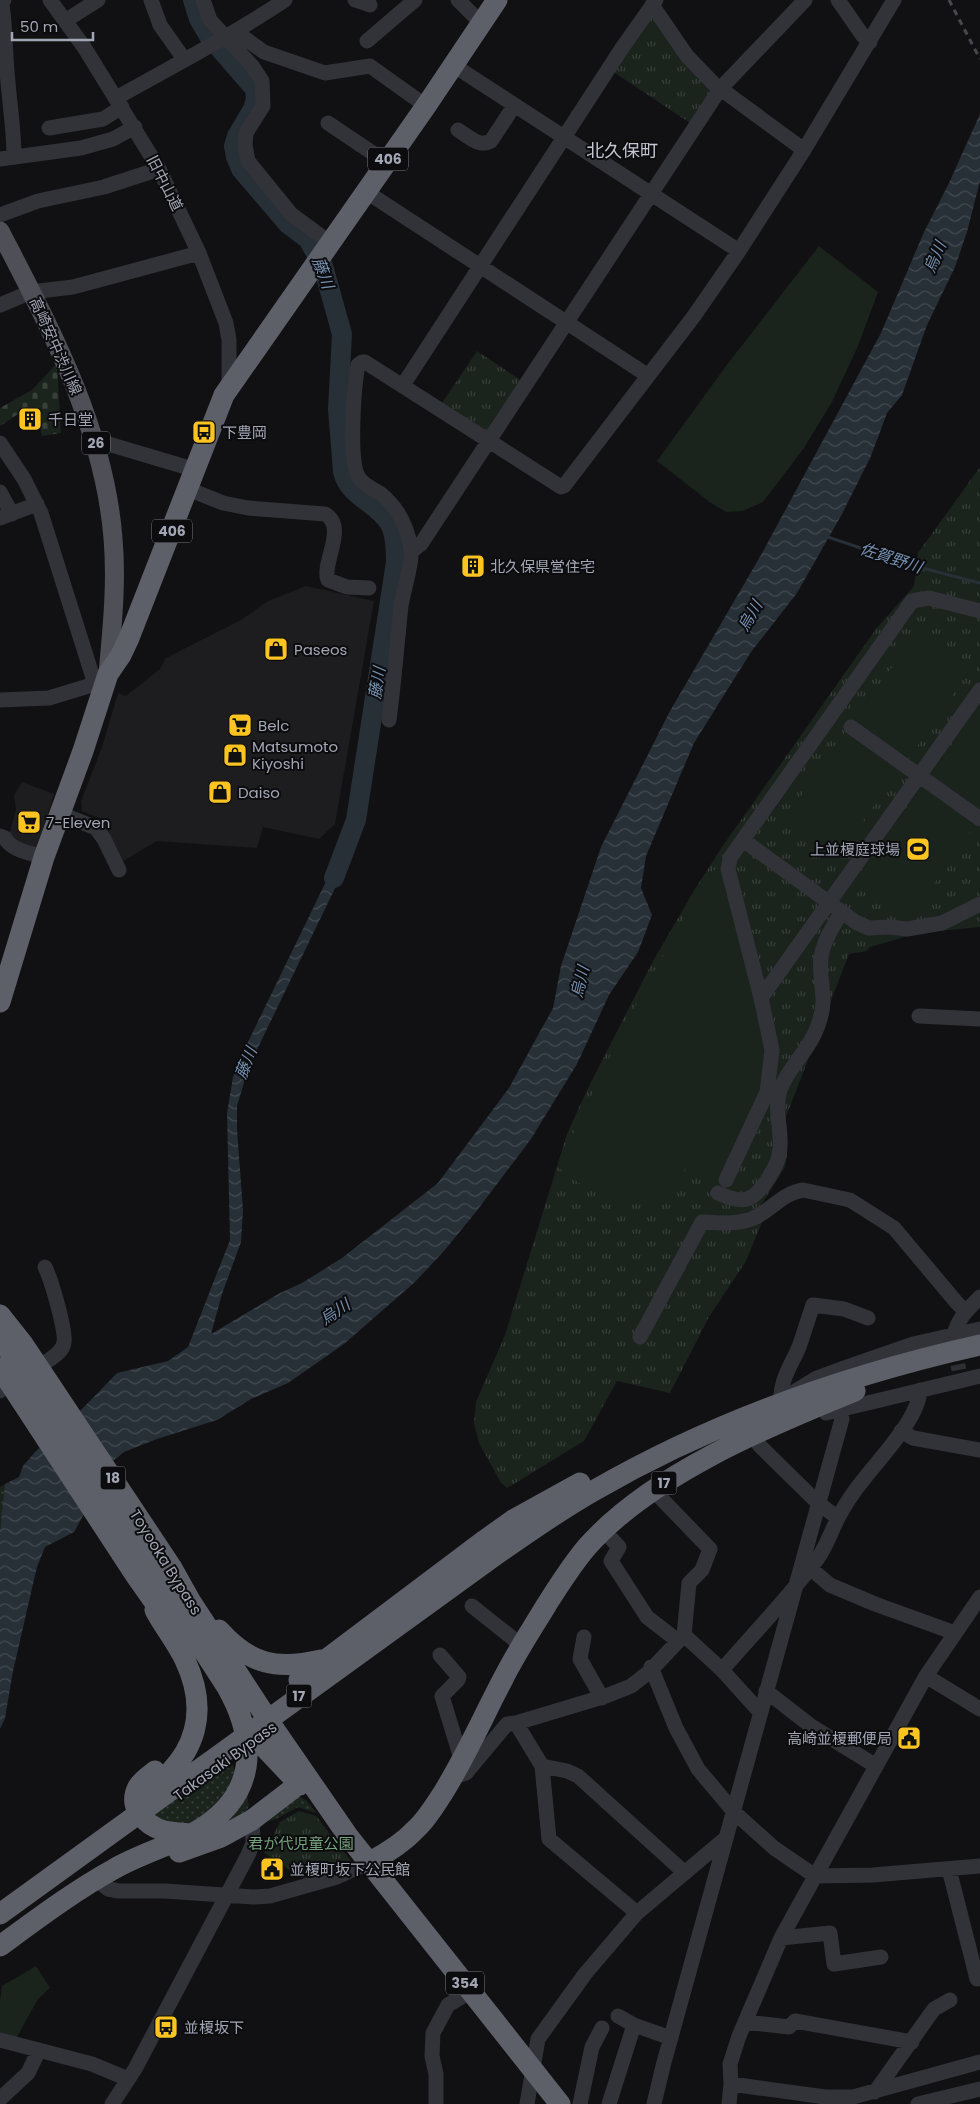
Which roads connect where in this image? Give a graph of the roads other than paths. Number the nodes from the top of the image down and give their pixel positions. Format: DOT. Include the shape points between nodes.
graph roads {
  1 [pos="4,0"];
  2 [pos="50,0"];
  3 [pos="98,0"];
  4 [pos="151,0"];
  5 [pos="203,0"];
  6 [pos="285,0"];
  7 [pos="415,0"];
  8 [pos="458,0"];
  9 [pos="497,0"];
  10 [pos="805,0"];
  11 [pos="838,0"];
  12 [pos="894,0"];
  13 [pos="654,2"];
  14 [pos="65,20"];
  15 [pos="481,23"];
  16 [pos="222,39"];
  17 [pos="367,41"];
  18 [pos="870,42"];
  19 [pos="4,48"];
  20 [pos="184,59"];
  21 [pos="453,65"];
  22 [pos="4,82"];
  23 [pos="720,88"];
  24 [pos="119,103"];
  25 [pos="426,106"];
  26 [pos="514,106"];
  27 [pos="328,123"];
  28 [pos="135,127"];
  29 [pos="49,128"];
  30 [pos="458,130"];
  31 [pos="564,138"];
  32 [pos="804,150"];
  33 [pos="7,158"];
  34 [pos="386,162"];
  35 [pos="159,169"];
  36 [pos="365,191"];
  37 [pos="650,193"];
  38 [pos="0,215"];
  39 [pos="0,231"];
  40 [pos="322,252"];
  41 [pos="739,252"];
  42 [pos="199,253"];
  43 [pos="480,266"];
  44 [pos="31,292"];
  45 [pos="0,305"];
  46 [pos="566,322"];
  47 [pos="647,375"];
  48 [pos="230,385"];
  49 [pos="403,385"];
  50 [pos="96,440"];
  51 [pos="488,440"];
  52 [pos="0,443"];
  53 [pos="192,480"];
  54 [pos="0,492"];
  55 [pos="37,504"];
  56 [pos="6,516"];
  57 [pos="411,552"];
  58 [pos="369,588"];
  59 [pos="980,611"];
  60 [pos="102,682"];
  61 [pos="980,690"];
  62 [pos="0,700"];
  63 [pos="388,720"];
  64 [pos="851,727"];
  65 [pos="919,775"];
  66 [pos="59,813"];
  67 [pos="980,819"];
  68 [pos="743,840"];
  69 [pos="3,844"];
  70 [pos="44,857"];
  71 [pos="119,870"];
  72 [pos="829,903"];
  73 [pos="980,904"];
  74 [pos="842,912"];
  75 [pos="761,998"];
  76 [pos="0,1002"];
  77 [pos="919,1016"];
  78 [pos="980,1019"];
  79 [pos="45,1267"];
  80 [pos="980,1297"];
  81 [pos="0,1303"];
  82 [pos="966,1312"];
  83 [pos="0,1315"];
  84 [pos="868,1318"];
  85 [pos="980,1329"];
  86 [pos="0,1337"];
  87 [pos="640,1337"];
  88 [pos="954,1338"];
  89 [pos="22,1344"];
  90 [pos="980,1345"];
  91 [pos="980,1359"];
  92 [pos="46,1362"];
  93 [pos="0,1368"];
  94 [pos="980,1376"];
  95 [pos="860,1389"];
  96 [pos="920,1390"];
  97 [pos="41,1401"];
  98 [pos="781,1403"];
  99 [pos="842,1418"];
  100 [pos="901,1431"];
  101 [pos="753,1435"];
  102 [pos="689,1442"];
  103 [pos="980,1450"];
  104 [pos="648,1484"];
  105 [pos="818,1503"];
  106 [pos="838,1518"];
  107 [pos="604,1531"];
  108 [pos="522,1543"];
  109 [pos="172,1568"];
  110 [pos="810,1568"];
  111 [pos="136,1576"];
  112 [pos="794,1586"];
  113 [pos="980,1597"];
  114 [pos="472,1606"];
  115 [pos="955,1633"];
  116 [pos="584,1637"];
  117 [pos="681,1638"];
  118 [pos="521,1645"];
  119 [pos="440,1656"];
  120 [pos="323,1660"];
  121 [pos="651,1667"];
  122 [pos="722,1670"];
  123 [pos="926,1676"];
  124 [pos="766,1691"];
  125 [pos="602,1698"];
  126 [pos="980,1709"];
  127 [pos="760,1712"];
  128 [pos="266,1717"];
  129 [pos="516,1723"];
  130 [pos="187,1742"];
  131 [pos="263,1746"];
  132 [pos="542,1766"];
  133 [pos="876,1766"];
  134 [pos="458,1768"];
  135 [pos="170,1772"];
  136 [pos="299,1784"];
  137 [pos="734,1812"];
  138 [pos="246,1824"];
  139 [pos="348,1836"];
  140 [pos="726,1838"];
  141 [pos="83,1858"];
  142 [pos="370,1862"];
  143 [pos="980,1866"];
  144 [pos="949,1869"];
  145 [pos="685,1873"];
  146 [pos="815,1876"];
  147 [pos="103,1885"];
  148 [pos="228,1894"];
  149 [pos="0,1898"];
  150 [pos="638,1913"];
  151 [pos="0,1914"];
  152 [pos="0,1926"];
  153 [pos="781,1938"];
  154 [pos="0,1946"];
  155 [pos="0,1956"];
  156 [pos="880,1957"];
  157 [pos="977,1979"];
  158 [pos="471,1992"];
  159 [pos="950,2000"];
  160 [pos="618,2016"];
  161 [pos="746,2022"];
  162 [pos="634,2025"];
  163 [pos="602,2028"];
  164 [pos="670,2038"];
  165 [pos="0,2040"];
  166 [pos="912,2042"];
  167 [pos="39,2050"];
  168 [pos="980,2062"];
  169 [pos="534,2070"];
  170 [pos="732,2084"];
  171 [pos="980,2089"];
  172 [pos="120,2091"];
  173 [pos="875,2092"];
  174 [pos="0,2099"];
  175 [pos="436,2104"];
  176 [pos="527,2104"];
  177 [pos="560,2104"];
  178 [pos="580,2104"];
  179 [pos="610,2104"];
  180 [pos="654,2104"];
  181 [pos="729,2104"];
  182 [pos="918,2104"];
  1 -- 19 [label="street"];
  2 -- 14 [label="street, 旧中山道"];
  3 -- 14 [label="street"];
  4 -- 20 [label="street" via="160,25"];
  5 -- 16 [label="street"];
  6 -- 16 [label="street"];
  7 -- 17 [label="street"];
  8 -- 15 [label="street"];
  9 -- 15 [label="highway, 406"];
  10 -- 23 [label="street"];
  11 -- 18 [label="street"];
  12 -- 18 [label="street"];
  13 -- 23 [label="street" via="687,56"];
  13 -- 31 [label="street"];
  14 -- 24 [label="street, 旧中山道"];
  15 -- 21 [label="highway, 406"];
  16 -- 20 [label="street"];
  16 -- 25 [label="street" via="325,72 370,66"];
  16 -- 40 [label="street" via="253,67 262,81 263,106 246,134 248,161"];
  18 -- 32 [label="street"];
  19 -- 22 [label="street"];
  20 -- 24 [label="street"];
  21 -- 25 [label="highway, 406"];
  21 -- 26 [label="street"];
  22 -- 33 [label="street" via="14,131"];
  23 -- 32 [label="street"];
  23 -- 37 [label="street"];
  24 -- 28 [label="street, 旧中山道"];
  24 -- 29 [label="street" via="103,119"];
  25 -- 34 [label="highway, 406"];
  26 -- 30 [label="street" via="485,145"];
  26 -- 31 [label="street"];
  27 -- 34 [label="street"];
  28 -- 33 [label="street" via="113,139 81,148"];
  28 -- 35 [label="street, 旧中山道"];
  31 -- 37 [label="street"];
  31 -- 43 [label="street"];
  32 -- 41 [label="street"];
  34 -- 36 [label="highway, 406"];
  35 -- 38 [label="street" via="104,187 38,201"];
  35 -- 42 [label="street, 旧中山道"];
  36 -- 40 [label="highway, 406"];
  36 -- 43 [label="street"];
  37 -- 41 [label="street"];
  37 -- 46 [label="street"];
  39 -- 44 [label="main road, 高崎安中渋川線 / 26"];
  40 -- 48 [label="highway, 406"];
  41 -- 47 [label="street"];
  42 -- 44 [label="street" via="73,287"];
  42 -- 48 [label="street, 旧中山道" via="226,323"];
  43 -- 46 [label="street"];
  43 -- 49 [label="street"];
  44 -- 45 [label="street"];
  44 -- 50 [label="main road, 高崎安中渋川線 / 26"];
  46 -- 47 [label="street"];
  46 -- 51 [label="street"];
  47 -- 51 [label="street" via="564,486"];
  48 -- 53 [label="highway, 406" via="208,433"];
  49 -- 51 [label="street"];
  49 -- 57 [label="street" via="365,362 358,365 353,427 358,474 398,513"];
  50 -- 53 [label="street"];
  50 -- 60 [label="main road, 高崎安中渋川線 / 26" via="110,505 114,546 114,602"];
  51 -- 57 [label="street" via="421,544"];
  52 -- 55 [label="street"];
  53 -- 58 [label="street" via="218,501 248,508 329,516 334,544 326,567 328,580 347,587"];
  53 -- 60 [label="highway, 406" via="129,638"];
  54 -- 56 [label="street"];
  55 -- 56 [label="street"];
  55 -- 60 [label="street"];
  57 -- 63 [label="street"];
  59 -- 68 [label="street" via="930,598 912,601"];
  60 -- 62 [label="street" via="49,698"];
  60 -- 66 [label="highway, 406" via="84,751"];
  61 -- 65 [label="street"];
  64 -- 65 [label="street"];
  65 -- 67 [label="street"];
  65 -- 72 [label="street"];
  66 -- 70 [label="highway, 406"];
  66 -- 71 [label="street" via="96,828"];
  68 -- 72 [label="street"];
  68 -- 75 [label="street" via="730,858 728,869"];
  69 -- 70 [label="street"];
  70 -- 76 [label="highway, 406"];
  72 -- 74 [label="street"];
  72 -- 75 [label="street"];
  73 -- 74 [label="street" via="942,923 907,929 889,926 869,928 857,924"];
  74 -- 75 [label="street" via="821,956 823,1003 817,1029 780,1091 780,1154 776,1165 759,1192 741,1201 732,1200 722,1186 767,1092 772,1050"];
  77 -- 78 [label="street"];
  79 -- 92 [label="street" via="64,1343 58,1354"];
  80 -- 82 [label="street"];
  81 -- 89 [label="highway"];
  82 -- 87 [label="street" via="894,1228 850,1200 803,1190 795,1191 746,1221 702,1222"];
  82 -- 88 [label="street" via="959,1319"];
  83 -- 89 [label="highway, Toyooka Bypass / 18"];
  84 -- 98 [label="street" via="844,1309 813,1305 784,1378"];
  85 -- 88 [label="street"];
  86 -- 97 [label="highway, 18"];
  88 -- 98 [label="street" via="913,1344 844,1368 799,1388"];
  89 -- 97 [label="highway, Toyooka Bypass / 18"];
  90 -- 98 [label="highway, 17" via="889,1367"];
  91 -- 95 [label="highway, 17"];
  93 -- 97 [label="highway, Toyooka Bypass / 18"];
  94 -- 96 [label="street" via="960,1375"];
  95 -- 101 [label="highway, 17"];
  95 -- 104 [label="highway, 17" via="827,1397 764,1420 682,1456"];
  96 -- 100 [label="street" via="915,1408"];
  96 -- 101 [label="street"];
  97 -- 109 [label="highway, Toyooka Bypass / 18"];
  97 -- 111 [label="highway, Toyooka Bypass / 18"];
  97 -- 154 [label="highway" via="227,1687 239,1709 248,1743 248,1758 243,1780 219,1815 197,1831 107,1873"];
  98 -- 102 [label="highway, 17"];
  99 -- 105 [label="street"];
  100 -- 103 [label="street" via="913,1438"];
  100 -- 106 [label="street" via="863,1479"];
  101 -- 104 [label="highway, 17"];
  101 -- 105 [label="street" via="759,1445"];
  102 -- 108 [label="highway, 17" via="594,1490"];
  102 -- 120 [label="highway, 17" via="660,1448 626,1461 513,1520"];
  104 -- 107 [label="highway, 17"];
  104 -- 108 [label="highway, 17" via="584,1510"];
  104 -- 117 [label="street" via="710,1549 702,1570 689,1582"];
  105 -- 106 [label="street"];
  105 -- 112 [label="street"];
  106 -- 110 [label="street"];
  107 -- 117 [label="street" via="619,1547 611,1561 647,1617"];
  107 -- 118 [label="highway, 17" via="573,1566"];
  108 -- 141 [label="highway, Takasaki Bypass / 17" via="420,1620"];
  109 -- 120 [label="highway" via="215,1626 235,1646 258,1660 272,1664 288,1666"];
  109 -- 128 [label="highway, Toyooka Bypass / 18"];
  110 -- 112 [label="street"];
  110 -- 115 [label="street" via="830,1585"];
  111 -- 130 [label="highway" via="184,1658 194,1683 198,1717"];
  111 -- 131 [label="highway, Toyooka Bypass / 18" via="226,1707"];
  112 -- 122 [label="street"];
  112 -- 124 [label="street"];
  113 -- 115 [label="street"];
  114 -- 118 [label="street"];
  115 -- 123 [label="street"];
  116 -- 125 [label="street" via="580,1659"];
  117 -- 121 [label="street"];
  117 -- 122 [label="street"];
  118 -- 134 [label="highway, 17"];
  119 -- 134 [label="street" via="459,1677 442,1696 459,1752"];
  120 -- 128 [label="highway, 17"];
  121 -- 125 [label="street" via="631,1686"];
  121 -- 137 [label="street" via="676,1728 698,1770"];
  122 -- 127 [label="street"];
  123 -- 126 [label="street"];
  123 -- 133 [label="street"];
  124 -- 127 [label="street"];
  124 -- 133 [label="street" via="811,1726"];
  125 -- 129 [label="street"];
  127 -- 137 [label="street"];
  128 -- 131 [label="highway" via="260,1724"];
  128 -- 136 [label="highway" via="280,1747 296,1770"];
  128 -- 139 [label="highway, 354"];
  129 -- 132 [label="street"];
  129 -- 134 [label="street" via="507,1724 466,1773"];
  130 -- 135 [label="highway" via="181,1760"];
  130 -- 138 [label="highway" via="138,1787 136,1802 139,1814 153,1826 175,1833 205,1834"];
  131 -- 136 [label="highway, 354"];
  132 -- 145 [label="street" via="578,1776"];
  132 -- 150 [label="street" via="549,1839"];
  133 -- 146 [label="street"];
  134 -- 142 [label="highway, 17" via="418,1828 391,1851"];
  135 -- 138 [label="highway" via="208,1746 223,1748 236,1760 247,1783 253,1806"];
  135 -- 149 [label="highway"];
  136 -- 138 [label="highway"];
  136 -- 139 [label="highway, 354"];
  137 -- 140 [label="street"];
  137 -- 146 [label="street" via="774,1848"];
  138 -- 147 [label="highway" via="203,1844 129,1871"];
  138 -- 148 [label="street" via="253,1838 251,1849"];
  139 -- 142 [label="highway, 354"];
  140 -- 145 [label="street"];
  140 -- 164 [label="street"];
  141 -- 151 [label="highway, Takasaki Bypass / 17"];
  141 -- 152 [label="highway, Takasaki Bypass / 17"];
  142 -- 148 [label="street" via="336,1877 270,1896"];
  142 -- 158 [label="highway, 354"];
  143 -- 144 [label="street"];
  144 -- 146 [label="street"];
  144 -- 157 [label="street"];
  145 -- 150 [label="street"];
  146 -- 153 [label="street"];
  147 -- 148 [label="street" via="120,1891"];
  147 -- 155 [label="highway" via="39,1926"];
  148 -- 172 [label="street" via="135,2069"];
  150 -- 169 [label="street" via="585,1974 538,2040"];
  153 -- 156 [label="street" via="830,1933 834,1964"];
  153 -- 161 [label="street"];
  158 -- 169 [label="highway, 354"];
  158 -- 175 [label="street" via="448,2005 433,2033"];
  159 -- 166 [label="street" via="934,2009"];
  160 -- 162 [label="street"];
  161 -- 166 [label="street" via="789,2026 795,2021"];
  161 -- 170 [label="street" via="730,2064"];
  162 -- 164 [label="street"];
  162 -- 179 [label="street"];
  163 -- 178 [label="street" via="592,2047"];
  164 -- 180 [label="street"];
  165 -- 167 [label="street"];
  166 -- 173 [label="street"];
  167 -- 172 [label="street" via="92,2064"];
  167 -- 174 [label="street" via="28,2073"];
  168 -- 173 [label="street"];
  169 -- 176 [label="street"];
  169 -- 177 [label="highway, 354"];
  170 -- 173 [label="street" via="824,2097 852,2097"];
  170 -- 181 [label="street"];
  171 -- 182 [label="street"];
}
